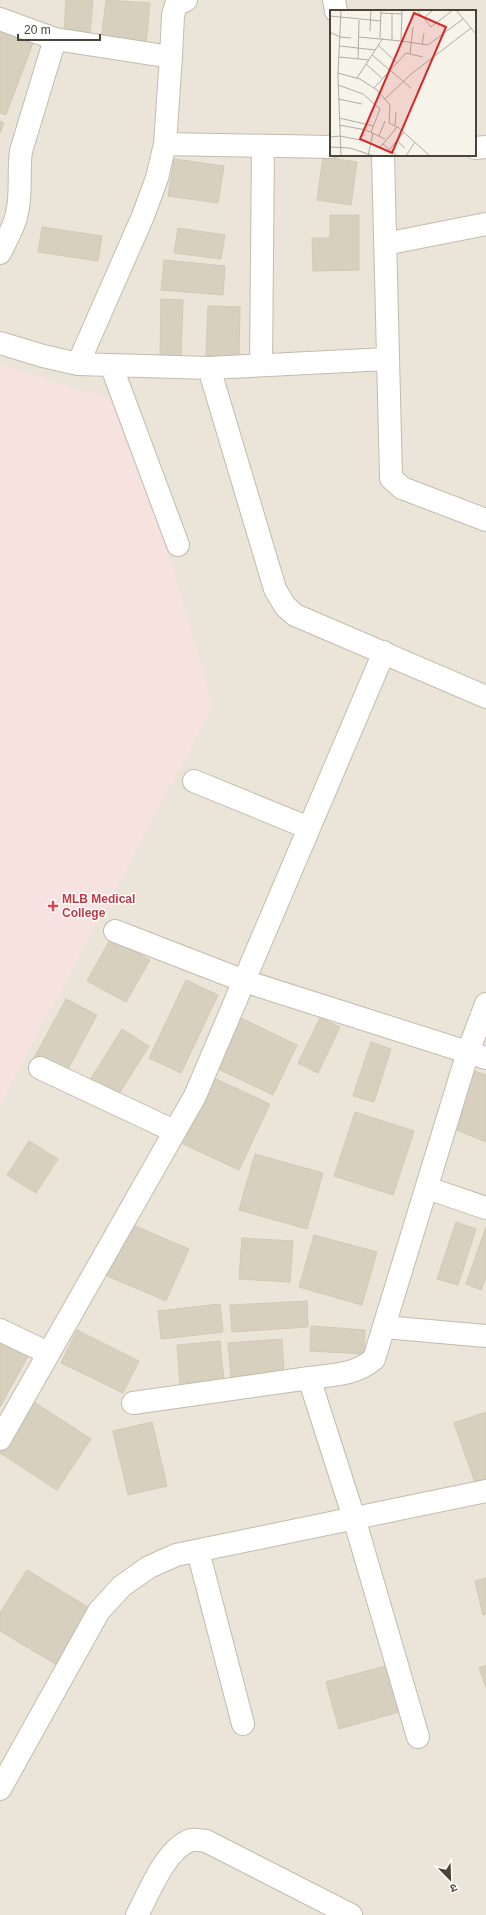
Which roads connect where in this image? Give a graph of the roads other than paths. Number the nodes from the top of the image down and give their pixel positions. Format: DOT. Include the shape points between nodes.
graph roads {
  1 [pos="186,0"];
  2 [pos="334,0"];
  3 [pos="336,10"];
  4 [pos="0,19"];
  5 [pos="55,39"];
  6 [pos="170,57"];
  7 [pos="165,144"];
  8 [pos="263,146"];
  9 [pos="330,147"];
  10 [pos="486,147"];
  11 [pos="476,148"];
  12 [pos="383,156"];
  13 [pos="9,182"];
  14 [pos="486,224"];
  15 [pos="385,244"];
  16 [pos="0,252"];
  17 [pos="0,343"];
  18 [pos="387,359"];
  19 [pos="78,364"];
  20 [pos="111,365"];
  21 [pos="261,365"];
  22 [pos="209,368"];
  23 [pos="486,520"];
  24 [pos="178,545"];
  25 [pos="384,652"];
  26 [pos="486,697"];
  27 [pos="194,781"];
  28 [pos="309,828"];
  29 [pos="115,932"];
  30 [pos="244,981"];
  31 [pos="486,1004"];
  32 [pos="477,1055"];
  33 [pos="40,1068"];
  34 [pos="174,1131"];
  35 [pos="427,1188"];
  36 [pos="486,1208"];
  37 [pos="384,1327"];
  38 [pos="0,1330"];
  39 [pos="486,1336"];
  40 [pos="48,1353"];
  41 [pos="308,1378"];
  42 [pos="133,1403"];
  43 [pos="0,1439"];
  44 [pos="486,1491"];
  45 [pos="354,1518"];
  46 [pos="198,1550"];
  47 [pos="244,1724"];
  48 [pos="418,1737"];
  49 [pos="0,1789"];
  50 [pos="329,1910"];
  51 [pos="137,1915"];
  52 [pos="351,1915"];
  1 -- 6 [label="street" via="176,5 173,15"];
  2 -- 3 [label="street"];
  4 -- 5 [label="street"];
  5 -- 6 [label="street"];
  5 -- 13 [label="street"];
  6 -- 7 [label="street"];
  7 -- 8 [label="street"];
  7 -- 19 [label="street" via="157,178 143,216"];
  8 -- 9 [label="street"];
  8 -- 21 [label="street"];
  10 -- 11 [label="street"];
  12 -- 15 [label="street"];
  13 -- 16 [label="street" via="17,214"];
  14 -- 15 [label="street"];
  15 -- 18 [label="street"];
  17 -- 19 [label="street"];
  18 -- 21 [label="street"];
  18 -- 23 [label="street" via="391,478 402,488"];
  19 -- 20 [label="street"];
  20 -- 22 [label="street"];
  20 -- 24 [label="street"];
  21 -- 22 [label="street"];
  22 -- 25 [label="street" via="275,588 285,606 295,615"];
  25 -- 26 [label="street"];
  25 -- 28 [label="street"];
  27 -- 28 [label="street"];
  28 -- 30 [label="street"];
  29 -- 30 [label="street"];
  30 -- 32 [label="street"];
  30 -- 34 [label="street" via="195,1096"];
  31 -- 32 [label="street"];
  32 -- 35 [label="street"];
  33 -- 34 [label="street"];
  34 -- 40 [label="street"];
  35 -- 36 [label="street"];
  35 -- 37 [label="street"];
  37 -- 39 [label="street"];
  37 -- 41 [label="street" via="374,1359 365,1367 350,1372"];
  38 -- 40 [label="street"];
  40 -- 43 [label="street"];
  41 -- 42 [label="street"];
  41 -- 45 [label="street"];
  44 -- 45 [label="street"];
  45 -- 46 [label="street"];
  45 -- 48 [label="street"];
  46 -- 47 [label="street"];
  46 -- 49 [label="street" via="176,1555 149,1567 122,1586 99,1611"];
  50 -- 51 [label="street" via="206,1842 192,1840 179,1846 168,1858"];
  50 -- 52 [label="street"];
}
